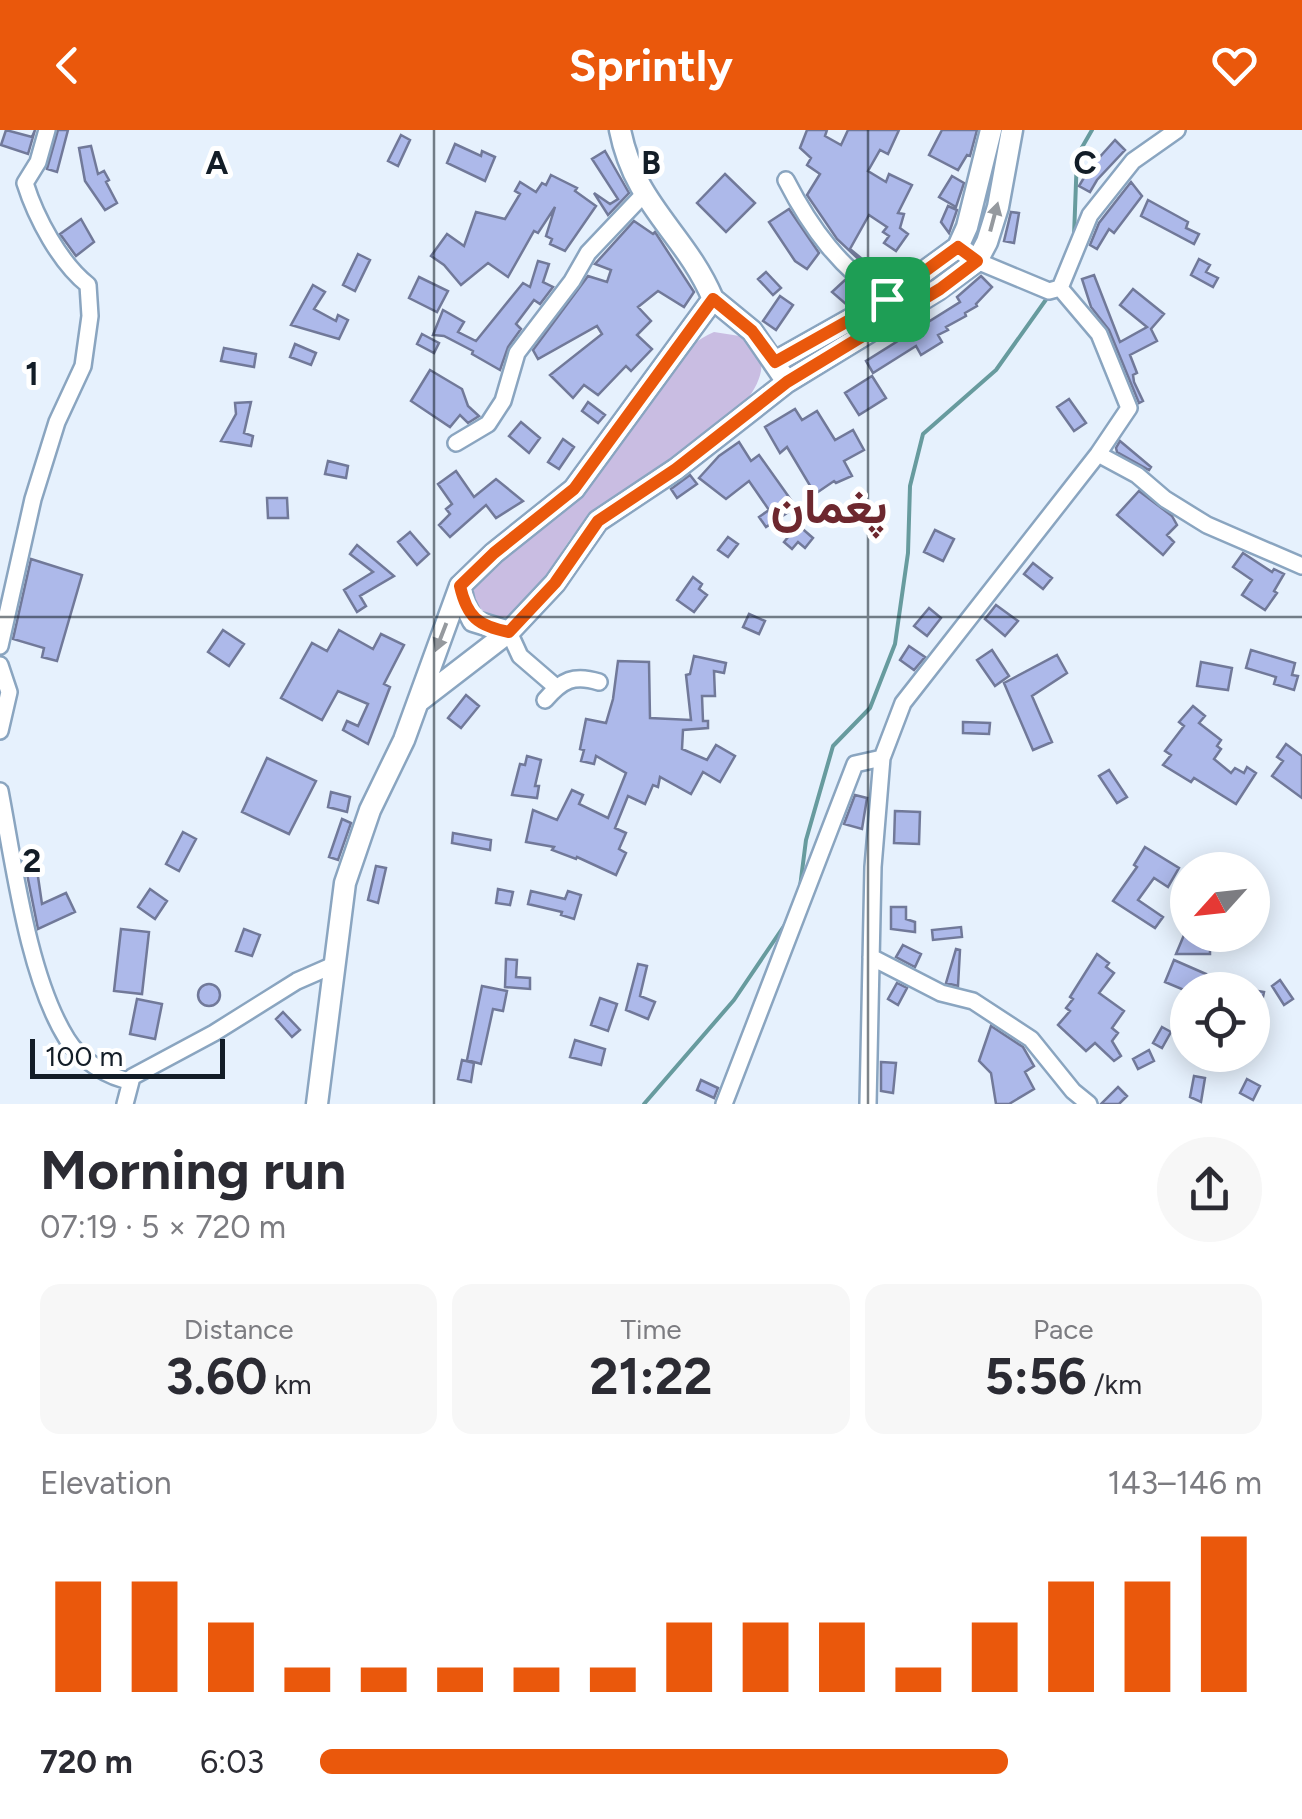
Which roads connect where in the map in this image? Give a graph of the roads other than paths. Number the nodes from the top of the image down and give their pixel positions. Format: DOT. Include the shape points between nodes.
graph roads {
  1 [pos="47,130"];
  2 [pos="620,130"];
  3 [pos="991,130"];
  4 [pos="1012,130"];
  5 [pos="1178,130"];
  6 [pos="786,180"];
  7 [pos="644,196"];
  8 [pos="958,247"];
  9 [pos="977,261"];
  10 [pos="1060,288"];
  11 [pos="713,299"];
  12 [pos="887,299"];
  13 [pos="775,362"];
  14 [pos="787,382"];
  15 [pos="456,443"];
  16 [pos="1098,454"];
  17 [pos="1302,566"];
  18 [pos="460,586"];
  19 [pos="509,632"];
  20 [pos="0,646"];
  21 [pos="0,665"];
  22 [pos="599,682"];
  23 [pos="416,703"];
  24 [pos="0,731"];
  25 [pos="882,758"];
  26 [pos="0,791"];
  27 [pos="871,957"];
  28 [pos="336,964"];
  29 [pos="131,1081"];
  30 [pos="125,1104"];
  31 [pos="317,1104"];
  32 [pos="724,1104"];
  33 [pos="868,1104"];
  34 [pos="1089,1104"];
  1 -- 20 [label="street" via="26,184 72,272 88,285 90,316 83,366 33,499"];
  2 -- 7 [label="main road"];
  3 -- 8 [label="main road"];
  9 -- 4 [label="main road, one-way" via="998,207"];
  5 -- 10 [label="street" via="1134,161 1090,215"];
  6 -- 12 [label="street" via="822,242"];
  7 -- 11 [label="main road" via="700,269"];
  7 -- 15 [label="street" via="588,253 517,353 503,401 488,424"];
  8 -- 9 [label="street"];
  8 -- 12 [label="main road"];
  9 -- 10 [label="street" via="1049,292"];
  9 -- 14 [label="main road"];
  10 -- 16 [label="street" via="1099,334 1129,408"];
  11 -- 13 [label="main road" via="752,331"];
  11 -- 18 [label="main road" via="574,489"];
  12 -- 13 [label="main road"];
  13 -- 14 [label="main road"];
  14 -- 19 [label="main road" via="598,521 555,583"];
  16 -- 17 [label="street" via="1207,525"];
  16 -- 25 [label="street" via="903,703"];
  18 -- 19 [label="main road" via="473,621"];
  18 -- 23 [label="main road, one-way"];
  19 -- 22 [label="street" via="550,694 566,680"];
  19 -- 23 [label="main road"];
  21 -- 24 [label="street" via="9,692"];
  23 -- 28 [label="main road" via="345,882"];
  25 -- 27 [label="street"];
  25 -- 32 [label="street" via="855,764"];
  26 -- 29 [label="street" via="49,1005 68,1043 115,1078"];
  27 -- 33 [label="street"];
  27 -- 34 [label="street" via="941,994 974,1002 1031,1039"];
  28 -- 29 [label="street" via="296,981"];
  28 -- 31 [label="main road"];
  29 -- 30 [label="street"];
}
